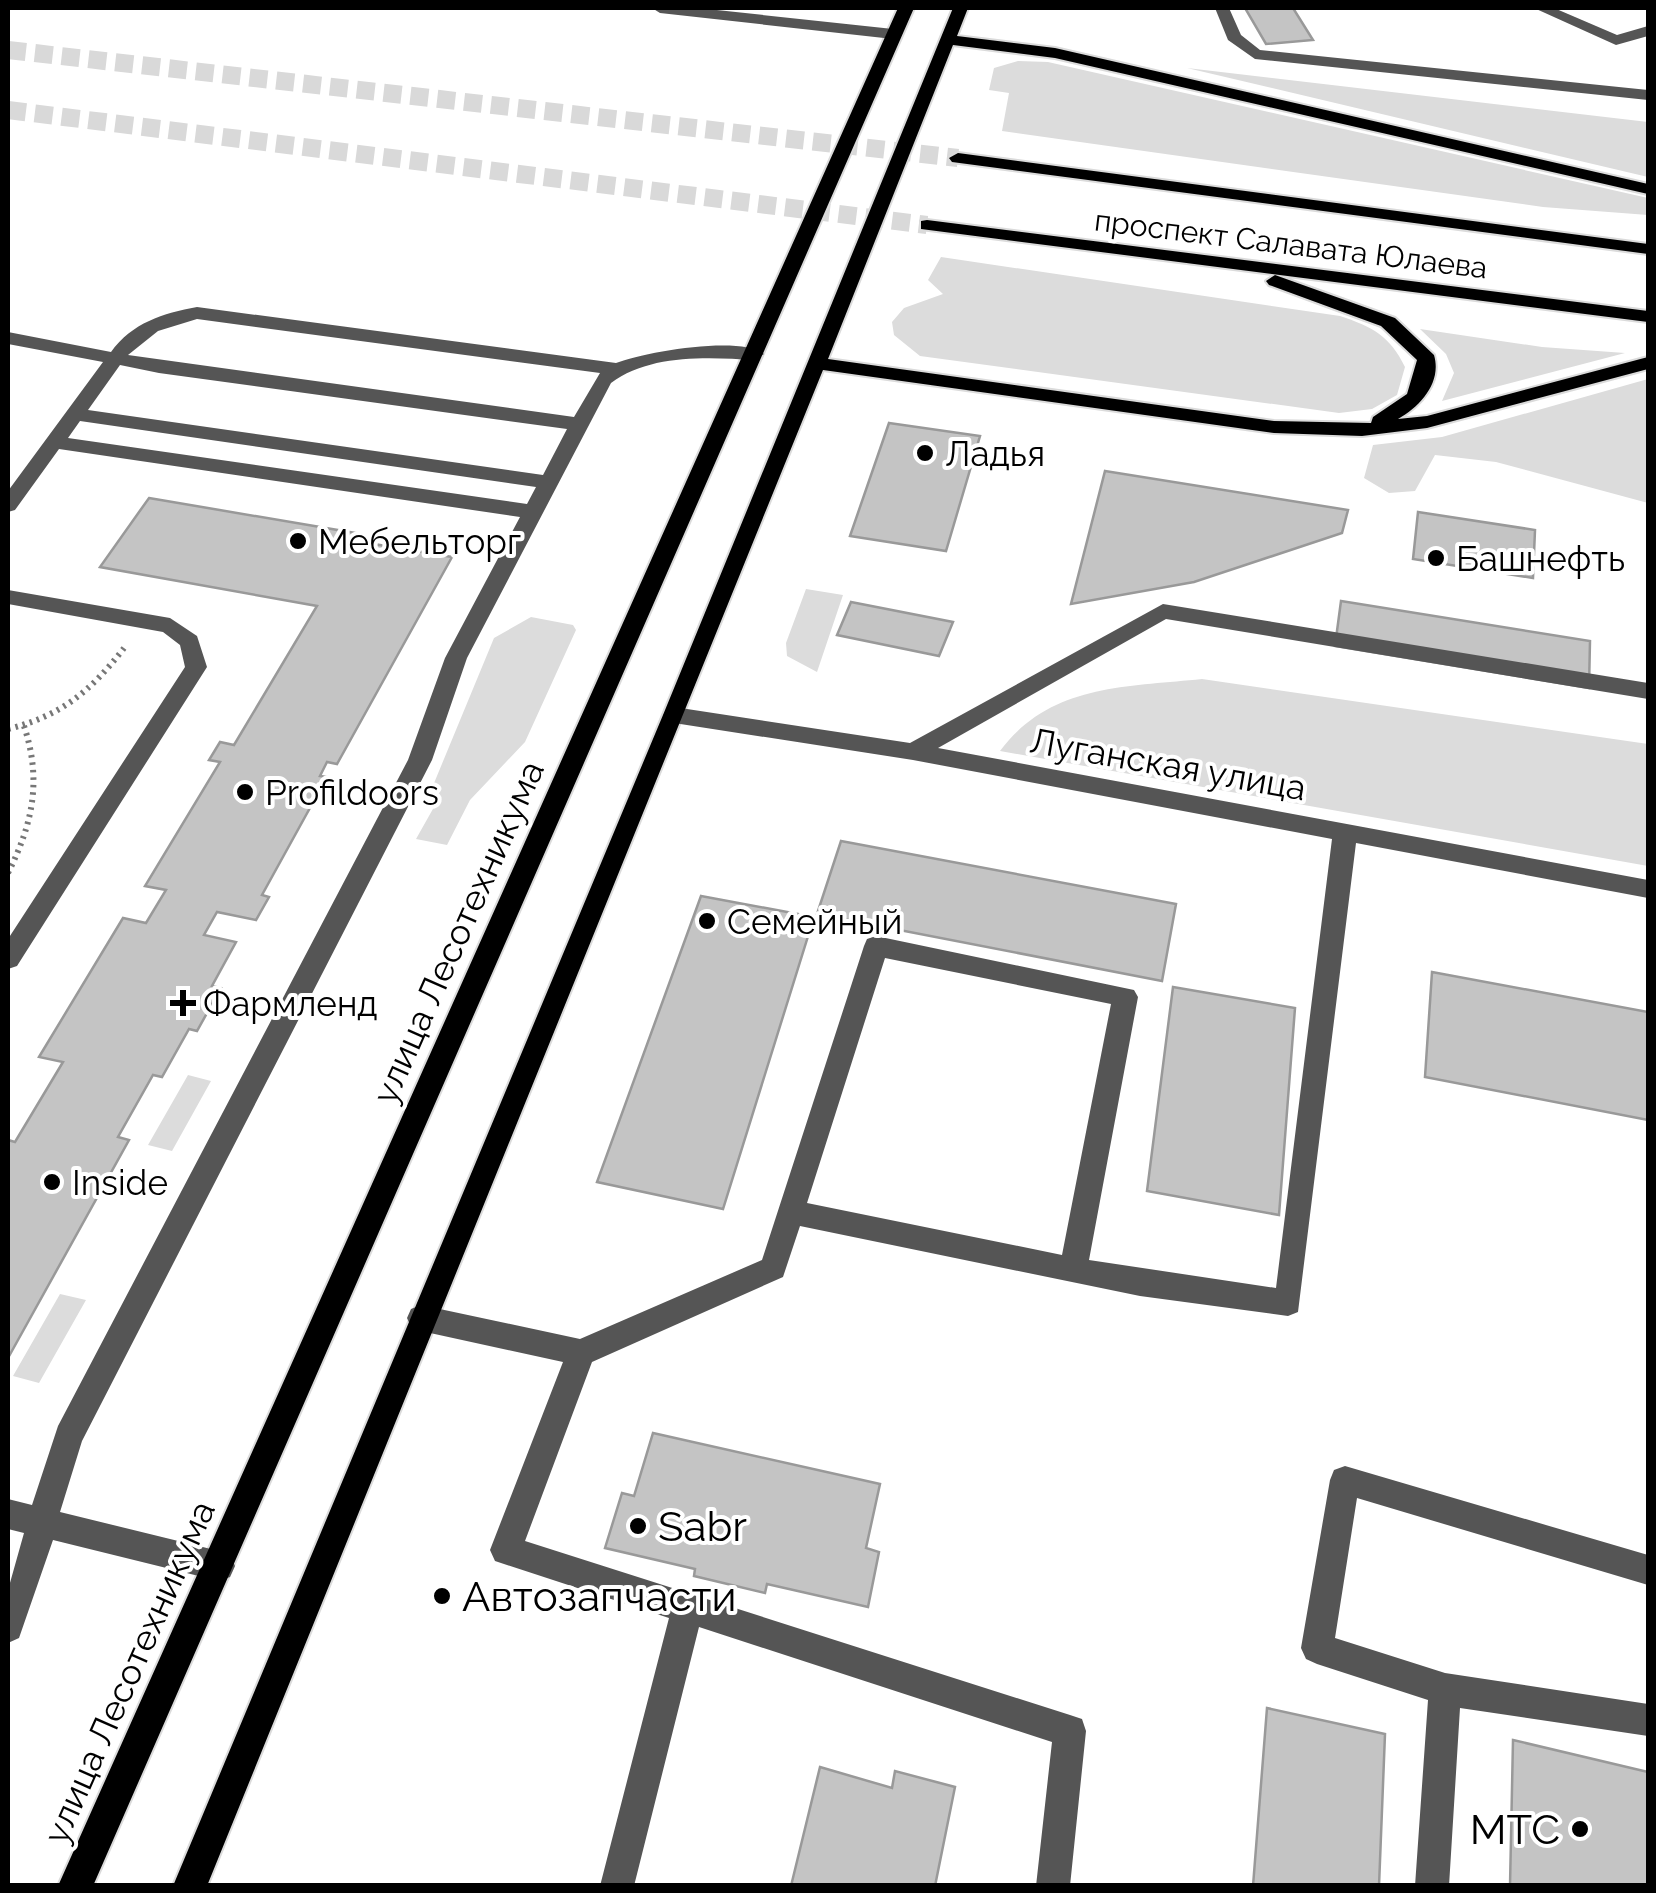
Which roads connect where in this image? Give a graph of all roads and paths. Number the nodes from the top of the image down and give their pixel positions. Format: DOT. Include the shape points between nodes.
graph roads {
  1 [pos="660,8"];
  2 [pos="906,8"];
  3 [pos="960,8"];
  4 [pos="1222,8"];
  5 [pos="1542,8"];
  6 [pos="1648,31"];
  7 [pos="893,34"];
  8 [pos="946,40"];
  9 [pos="1648,94"];
  10 [pos="958,158"];
  11 [pos="1648,189"];
  12 [pos="927,224"];
  13 [pos="1648,250"];
  14 [pos="1213,262"];
  15 [pos="1648,317"];
  16 [pos="8,338"];
  17 [pos="754,354"];
  18 [pos="116,357"];
  19 [pos="818,363"];
  20 [pos="1648,364"];
  21 [pos="616,369"];
  22 [pos="74,414"];
  23 [pos="579,424"];
  24 [pos="1362,430"];
  25 [pos="54,442"];
  26 [pos="549,482"];
  27 [pos="8,504"];
  28 [pos="533,512"];
  29 [pos="8,597"];
  30 [pos="146,619"];
  31 [pos="1648,691"];
  32 [pos="674,714"];
  33 [pos="24,726"];
  34 [pos="8,729"];
  35 [pos="913,752"];
  36 [pos="1346,832"];
  37 [pos="8,872"];
  38 [pos="1648,889"];
  39 [pos="8,959"];
  40 [pos="790,1212"];
  41 [pos="1073,1268"];
  42 [pos="421,1318"];
  43 [pos="581,1353"];
  44 [pos="8,1514"];
  45 [pos="42,1523"];
  46 [pos="219,1566"];
  47 [pos="1648,1570"];
  48 [pos="688,1607"];
  49 [pos="8,1627"];
  50 [pos="1445,1688"];
  51 [pos="1648,1720"];
  52 [pos="74,1886"];
  53 [pos="190,1886"];
  54 [pos="618,1886"];
  55 [pos="1054,1886"];
  56 [pos="1432,1886"];
  1 -- 7 [label="street"];
  2 -- 7 [label="main road, улица Лесотехникума"];
  3 -- 8 [label="main road"];
  4 -- 9 [label="street" via="1234,36 1255,54"];
  5 -- 6 [label="street" via="1616,40"];
  7 -- 17 [label="main road, улица Лесотехникума"];
  8 -- 11 [label="main road" via="1056,53"];
  8 -- 19 [label="main road"];
  10 -- 13 [label="main road, проспект Салавата Юлаева"];
  12 -- 14 [label="main road, проспект Салавата Юлаева"];
  14 -- 15 [label="main road, проспект Салавата Юлаева"];
  14 -- 24 [label="main road" via="1388,322 1410,340 1426,359 1426,383 1410,406"];
  16 -- 18 [label="street"];
  17 -- 21 [label="street" via="700,354"];
  17 -- 46 [label="main road, улица Лесотехникума"];
  18 -- 21 [label="street" via="149,326 197,313"];
  18 -- 22 [label="street"];
  18 -- 23 [label="street"];
  19 -- 24 [label="main road" via="1274,427"];
  19 -- 32 [label="main road"];
  20 -- 24 [label="main road" via="1426,422"];
  21 -- 23 [label="street"];
  22 -- 25 [label="street"];
  22 -- 26 [label="street"];
  23 -- 26 [label="street"];
  25 -- 27 [label="street"];
  25 -- 28 [label="street"];
  26 -- 28 [label="street"];
  28 -- 45 [label="street" via="450,670 420,760 69,1436"];
  29 -- 30 [label="street"];
  30 -- 33 [label="path" via="89,694"];
  30 -- 39 [label="street" via="190,639 196,667"];
  31 -- 35 [label="street" via="1162,611"];
  32 -- 35 [label="street, Луганская улица"];
  32 -- 42 [label="main road"];
  33 -- 34 [label="path"];
  33 -- 37 [label="path" via="38,791"];
  35 -- 36 [label="street, Луганская улица"];
  36 -- 38 [label="street, Луганская улица"];
  36 -- 41 [label="street" via="1288,1303"];
  40 -- 41 [label="street"];
  40 -- 41 [label="street" via="876,946 1126,997"];
  40 -- 43 [label="street" via="773,1268"];
  42 -- 43 [label="street"];
  42 -- 53 [label="main road"];
  43 -- 48 [label="street" via="506,1550"];
  44 -- 45 [label="street"];
  45 -- 46 [label="street"];
  45 -- 49 [label="street" via="32,1575"];
  46 -- 52 [label="main road, улица Лесотехникума"];
  47 -- 50 [label="street" via="1345,1480 1317,1648"];
  48 -- 54 [label="street"];
  48 -- 55 [label="street" via="1070,1730"];
  50 -- 51 [label="street"];
  50 -- 56 [label="street"];
}
